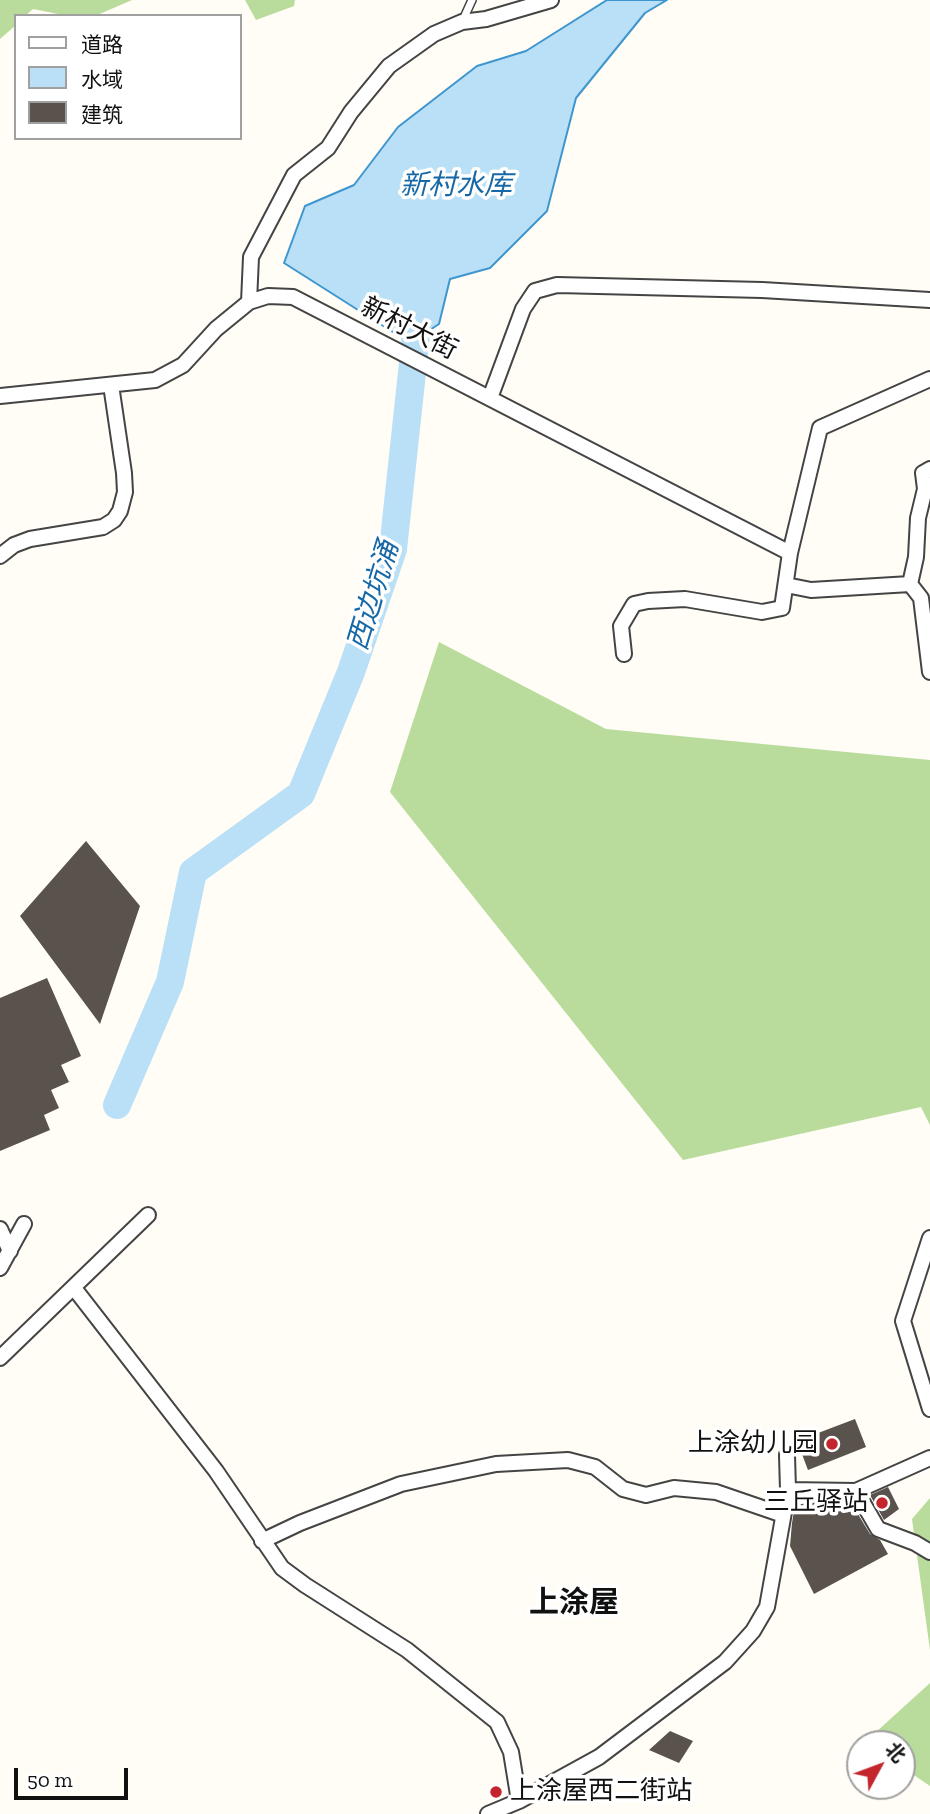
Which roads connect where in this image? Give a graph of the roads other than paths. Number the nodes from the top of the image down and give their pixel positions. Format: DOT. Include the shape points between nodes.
graph roads {
  1 [pos="472,0"];
  2 [pos="551,0"];
  3 [pos="462,22"];
  4 [pos="930,300"];
  5 [pos="250,302"];
  6 [pos="930,379"];
  7 [pos="111,385"];
  8 [pos="0,396"];
  9 [pos="490,398"];
  10 [pos="930,469"];
  11 [pos="790,553"];
  12 [pos="0,556"];
  13 [pos="910,584"];
  14 [pos="786,585"];
  15 [pos="624,654"];
  16 [pos="930,672"];
  17 [pos="148,1215"];
  18 [pos="24,1224"];
  19 [pos="0,1229"];
  20 [pos="930,1238"];
  21 [pos="10,1251"];
  22 [pos="0,1268"];
  23 [pos="74,1288"];
  24 [pos="0,1358"];
  25 [pos="930,1409"];
  26 [pos="787,1455"];
  27 [pos="930,1458"];
  28 [pos="788,1490"];
  29 [pos="856,1491"];
  30 [pos="783,1515"];
  31 [pos="262,1541"];
  32 [pos="930,1552"];
  33 [pos="519,1801"];
  34 [pos="488,1814"];
  1 -- 3 [label="lane"];
  2 -- 3 [label="street"];
  3 -- 5 [label="street" via="434,34 388,66 328,148 294,175 251,257"];
  4 -- 9 [label="street" via="556,285 536,292 523,309"];
  5 -- 7 [label="street" via="216,329 183,365 155,380"];
  5 -- 9 [label="street, 新村大街" via="268,296 293,298"];
  6 -- 11 [label="street" via="820,428"];
  7 -- 8 [label="street"];
  7 -- 12 [label="street" via="124,473 120,511 103,527 30,539"];
  9 -- 11 [label="street, 新村大街"];
  10 -- 13 [label="street" via="923,474 925,489"];
  11 -- 14 [label="street"];
  13 -- 14 [label="street" via="811,590"];
  13 -- 16 [label="street" via="920,598"];
  14 -- 15 [label="street" via="782,608 762,612 685,599 634,604 621,625"];
  17 -- 23 [label="street"];
  18 -- 21 [label="street"];
  19 -- 21 [label="street"];
  20 -- 25 [label="street" via="903,1321"];
  21 -- 22 [label="street"];
  23 -- 24 [label="street"];
  23 -- 31 [label="street" via="216,1471"];
  26 -- 28 [label="street"];
  27 -- 29 [label="street"];
  28 -- 29 [label="street"];
  28 -- 30 [label="street"];
  29 -- 32 [label="street" via="878,1529"];
  30 -- 31 [label="street" via="716,1492 674,1488 646,1495 623,1489 595,1467 568,1460 496,1464 401,1484"];
  30 -- 33 [label="street" via="767,1607 725,1662 599,1757"];
  31 -- 33 [label="street" via="282,1568 407,1650 496,1723 511,1752"];
  33 -- 34 [label="street"];
}
